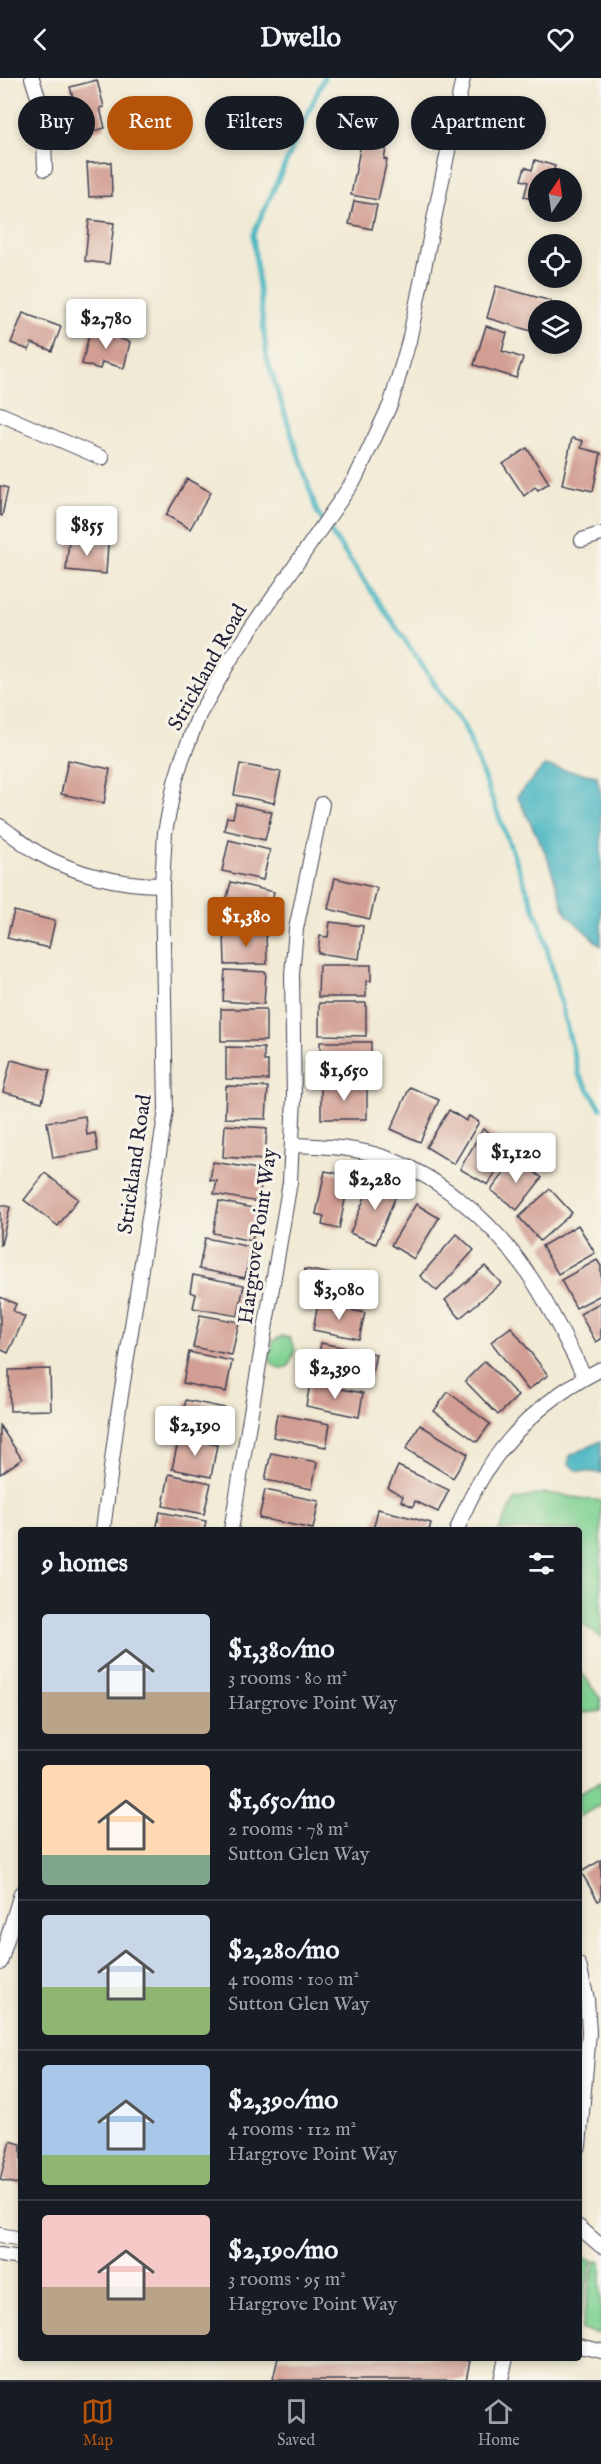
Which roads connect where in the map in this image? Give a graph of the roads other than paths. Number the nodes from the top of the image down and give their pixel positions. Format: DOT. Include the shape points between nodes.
graph roads {
  1 [pos="32,78"];
  2 [pos="463,78"];
  3 [pos="45,169"];
  4 [pos="0,414"];
  5 [pos="102,458"];
  6 [pos="601,534"];
  7 [pos="582,540"];
  8 [pos="322,804"];
  9 [pos="0,826"];
  10 [pos="162,885"];
  11 [pos="292,1145"];
  12 [pos="601,1369"];
  13 [pos="585,1377"];
  14 [pos="103,1527"];
  15 [pos="232,1527"];
  16 [pos="458,1527"];
  17 [pos="18,1903"];
  18 [pos="0,1963"];
  19 [pos="582,1978"];
  20 [pos="588,2049"];
  21 [pos="582,2070"];
  22 [pos="582,2114"];
  23 [pos="582,2230"];
  24 [pos="1,2235"];
  25 [pos="18,2238"];
  26 [pos="582,2243"];
  27 [pos="601,2246"];
  28 [pos="0,2255"];
  29 [pos="18,2258"];
  30 [pos="582,2347"];
  31 [pos="601,2351"];
  32 [pos="505,2361"];
  33 [pos="501,2380"];
  1 -- 3 [label="street" via="43,112"];
  2 -- 10 [label="street, Strickland Road" via="409,341 391,403 355,479 246,634 199,715 171,801"];
  4 -- 5 [label="street"];
  6 -- 7 [label="street"];
  8 -- 11 [label="street, Hargrove Point Way" via="292,963"];
  9 -- 10 [label="street" via="64,865 118,882"];
  10 -- 14 [label="street, Strickland Road" via="166,1110"];
  11 -- 13 [label="street" via="351,1149 388,1159 425,1177 462,1204 503,1241 529,1274"];
  11 -- 15 [label="street, Hargrove Point Way" via="290,1182"];
  12 -- 13 [label="street"];
  13 -- 16 [label="street" via="543,1405 501,1449 475,1488"];
  17 -- 18 [label="street"];
  19 -- 20 [label="street" via="587,1999"];
  20 -- 21 [label="street"];
  20 -- 22 [label="street"];
  23 -- 27 [label="street"];
  24 -- 25 [label="street"];
  26 -- 27 [label="street"];
  28 -- 29 [label="street"];
  30 -- 31 [label="street"];
  32 -- 33 [label="street"];
}
